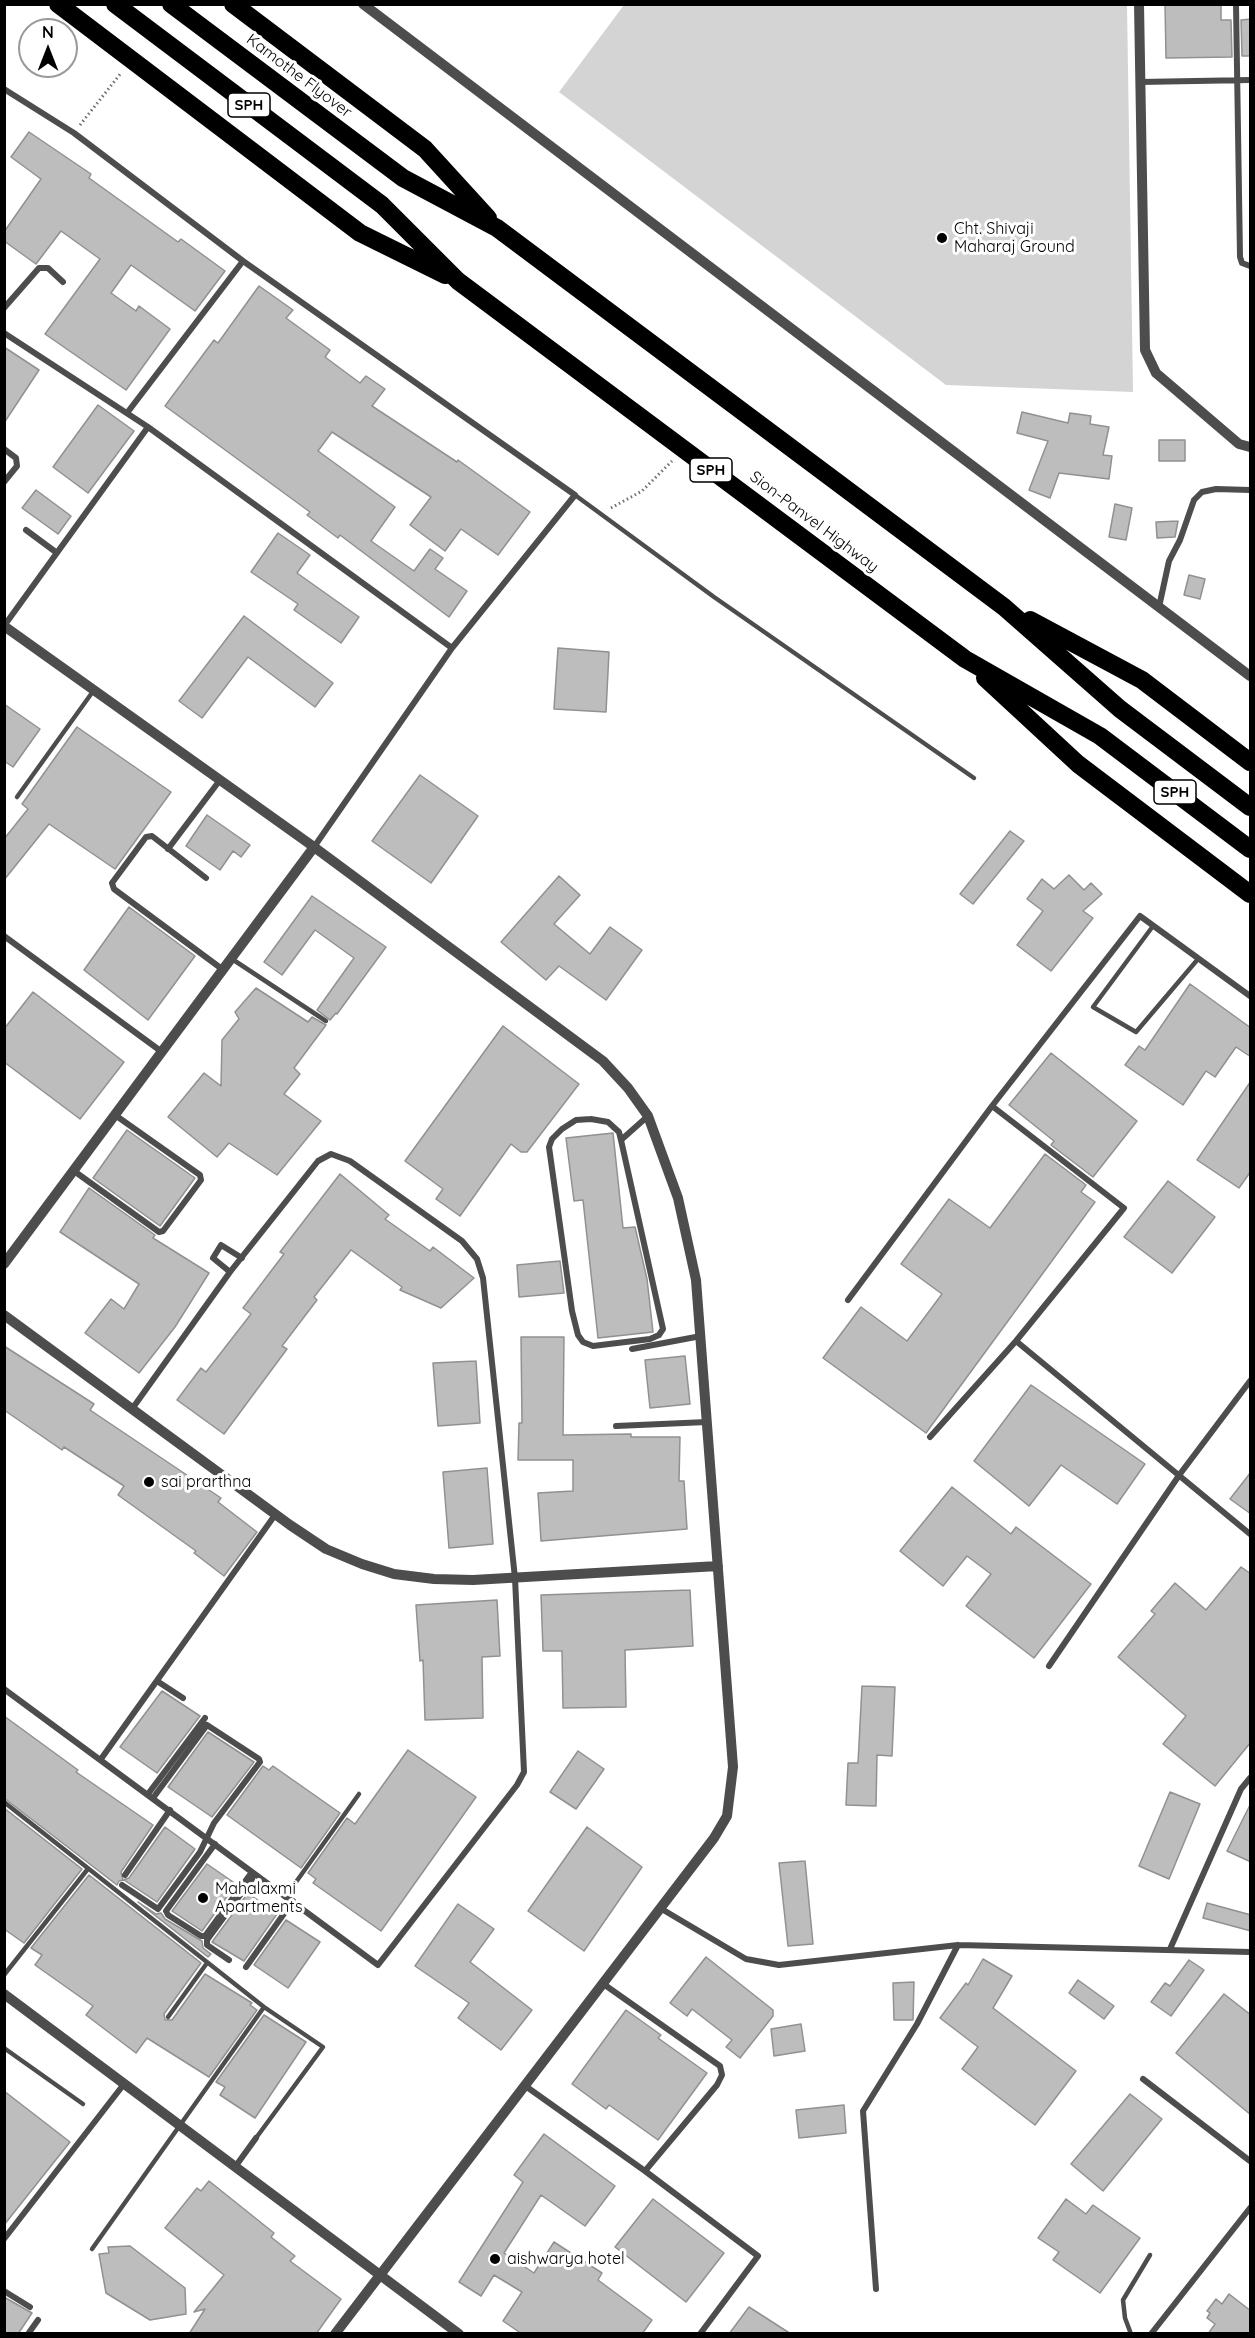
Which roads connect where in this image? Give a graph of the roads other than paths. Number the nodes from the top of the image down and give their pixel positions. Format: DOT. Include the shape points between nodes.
graph roads {
  1 [pos="58,4"];
  2 [pos="115,4"];
  3 [pos="171,4"];
  4 [pos="233,4"];
  5 [pos="363,4"];
  6 [pos="1139,4"];
  7 [pos="1236,4"];
  8 [pos="1238,80"];
  9 [pos="1251,80"];
  10 [pos="1140,82"];
  11 [pos="4,89"];
  12 [pos="497,228"];
  13 [pos="243,261"];
  14 [pos="1251,266"];
  15 [pos="458,281"];
  16 [pos="63,282"];
  17 [pos="4,308"];
  18 [pos="4,333"];
  19 [pos="127,413"];
  20 [pos="148,427"];
  21 [pos="1251,447"];
  22 [pos="4,449"];
  23 [pos="4,482"];
  24 [pos="1251,490"];
  25 [pos="575,495"];
  26 [pos="26,530"];
  27 [pos="57,553"];
  28 [pos="1004,607"];
  29 [pos="1159,607"];
  30 [pos="4,626"];
  31 [pos="452,648"];
  32 [pos="965,659"];
  33 [pos="1251,676"];
  34 [pos="94,690"];
  35 [pos="1251,762"];
  36 [pos="974,778"];
  37 [pos="220,780"];
  38 [pos="16,797"];
  39 [pos="1251,807"];
  40 [pos="314,847"];
  41 [pos="168,849"];
  42 [pos="1251,849"];
  43 [pos="206,878"];
  44 [pos="1251,894"];
  45 [pos="1153,926"];
  46 [pos="4,936"];
  47 [pos="232,958"];
  48 [pos="1198,958"];
  49 [pos="222,969"];
  50 [pos="1251,996"];
  51 [pos="326,1021"];
  52 [pos="162,1052"];
  53 [pos="992,1106"];
  54 [pos="115,1115"];
  55 [pos="648,1116"];
  56 [pos="621,1140"];
  57 [pos="74,1171"];
  58 [pos="242,1258"];
  59 [pos="4,1264"];
  60 [pos="230,1272"];
  61 [pos="848,1300"];
  62 [pos="4,1315"];
  63 [pos="701,1336"];
  64 [pos="1016,1341"];
  65 [pos="632,1349"];
  66 [pos="1251,1381"];
  67 [pos="132,1409"];
  68 [pos="708,1422"];
  69 [pos="616,1426"];
  70 [pos="930,1437"];
  71 [pos="1180,1474"];
  72 [pos="275,1515"];
  73 [pos="1251,1534"];
  74 [pos="718,1566"];
  75 [pos="515,1578"];
  76 [pos="1049,1666"];
  77 [pos="157,1681"];
  78 [pos="4,1689"];
  79 [pos="183,1698"];
  80 [pos="206,1718"];
  81 [pos="100,1760"];
  82 [pos="1251,1778"];
  83 [pos="359,1794"];
  84 [pos="151,1796"];
  85 [pos="4,1802"];
  86 [pos="170,1810"];
  87 [pos="206,1837"];
  88 [pos="215,1844"];
  89 [pos="87,1870"];
  90 [pos="254,1873"];
  91 [pos="125,1875"];
  92 [pos="122,1885"];
  93 [pos="286,1896"];
  94 [pos="293,1901"];
  95 [pos="660,1908"];
  96 [pos="958,1945"];
  97 [pos="1170,1949"];
  98 [pos="1251,1952"];
  99 [pos="229,1960"];
  100 [pos="207,1963"];
  101 [pos="246,1967"];
  102 [pos="4,1975"];
  103 [pos="602,1983"];
  104 [pos="4,1995"];
  105 [pos="264,2007"];
  106 [pos="168,2017"];
  107 [pos="4,2048"];
  108 [pos="1143,2079"];
  109 [pos="124,2084"];
  110 [pos="524,2085"];
  111 [pos="83,2104"];
  112 [pos="180,2126"];
  113 [pos="256,2138"];
  114 [pos="1251,2161"];
  115 [pos="235,2167"];
  116 [pos="645,2171"];
  117 [pos="1251,2208"];
  118 [pos="4,2239"];
  119 [pos="92,2249"];
  120 [pos="1150,2255"];
  121 [pos="378,2273"];
  122 [pos="876,2289"];
  123 [pos="4,2291"];
  124 [pos="30,2307"];
  125 [pos="38,2320"];
  126 [pos="28,2334"];
  127 [pos="335,2334"];
  128 [pos="459,2334"];
  129 [pos="700,2334"];
  130 [pos="1131,2334"];
  131 [pos="1151,2334"];
  1 -- 15 [label="highway" via="360,233"];
  2 -- 15 [label="highway, Sion-Panvel Highway / SPH" via="382,205"];
  3 -- 12 [label="highway, Kamothe Flyover / SPH" via="403,178"];
  4 -- 12 [label="highway" via="425,149"];
  5 -- 29 [label="street"];
  6 -- 10 [label="street"];
  7 -- 8 [label="street"];
  8 -- 9 [label="street"];
  8 -- 10 [label="street"];
  8 -- 14 [label="street" via="1240,257 1242,263"];
  10 -- 21 [label="street" via="1145,350 1156,373 1239,444"];
  11 -- 13 [label="street" via="74,133"];
  12 -- 28 [label="highway, SPH"];
  13 -- 19 [label="street"];
  13 -- 25 [label="street"];
  15 -- 32 [label="highway, Sion-Panvel Highway / SPH"];
  16 -- 17 [label="street" via="48,268 39,268"];
  18 -- 19 [label="street"];
  19 -- 20 [label="street"];
  20 -- 27 [label="street"];
  20 -- 31 [label="street"];
  22 -- 23 [label="street" via="16,458 16,466"];
  24 -- 29 [label="street" via="1216,489 1202,492 1194,500 1169,561"];
  25 -- 31 [label="street"];
  25 -- 36 [label="lane"];
  26 -- 27 [label="street"];
  27 -- 30 [label="street"];
  28 -- 35 [label="highway" via="1142,680"];
  28 -- 39 [label="highway, SPH" via="1120,709"];
  29 -- 33 [label="street"];
  30 -- 34 [label="street"];
  31 -- 40 [label="street"];
  32 -- 42 [label="highway, Sion-Panvel Highway / SPH" via="1100,736"];
  32 -- 44 [label="highway" via="1078,764"];
  34 -- 37 [label="street"];
  34 -- 38 [label="lane"];
  37 -- 40 [label="street"];
  37 -- 41 [label="street"];
  40 -- 47 [label="street"];
  40 -- 55 [label="street" via="603,1061"];
  41 -- 43 [label="street"];
  41 -- 49 [label="street" via="152,836 146,837 112,883 114,889"];
  45 -- 48 [label="street"];
  45 -- 48 [label="lane" via="1094,1007 1136,1032"];
  45 -- 53 [label="street" via="1140,916"];
  46 -- 52 [label="street"];
  47 -- 49 [label="street"];
  47 -- 51 [label="lane"];
  48 -- 50 [label="street"];
  49 -- 52 [label="street"];
  52 -- 54 [label="street"];
  53 -- 61 [label="street"];
  53 -- 64 [label="street" via="1124,1208"];
  54 -- 57 [label="street"];
  54 -- 57 [label="street" via="200,1175 201,1180 182,1206 159,1232"];
  55 -- 56 [label="street"];
  55 -- 63 [label="street" via="678,1198 696,1280"];
  56 -- 56 [label="street" via="619,1132 608,1122 576,1120 562,1129 549,1147 572,1311 578,1335 593,1347 650,1339 663,1329"];
  57 -- 59 [label="street"];
  58 -- 60 [label="street"];
  58 -- 60 [label="street" via="221,1245 213,1258"];
  58 -- 75 [label="street" via="318,1161 331,1154 350,1161 462,1241 477,1259 483,1278"];
  60 -- 67 [label="street"];
  62 -- 67 [label="street"];
  63 -- 65 [label="street"];
  63 -- 68 [label="street"];
  64 -- 70 [label="street"];
  64 -- 71 [label="street"];
  66 -- 71 [label="street"];
  67 -- 72 [label="street"];
  68 -- 69 [label="street"];
  68 -- 74 [label="street"];
  71 -- 73 [label="street"];
  71 -- 76 [label="street"];
  72 -- 75 [label="street" via="326,1549 394,1574 434,1579"];
  72 -- 77 [label="street"];
  74 -- 75 [label="street"];
  74 -- 95 [label="street" via="732,1792 727,1816 714,1838"];
  75 -- 94 [label="street" via="525,1760 517,1785 378,1965"];
  77 -- 79 [label="street"];
  77 -- 81 [label="street"];
  78 -- 81 [label="street"];
  80 -- 84 [label="street"];
  81 -- 84 [label="street"];
  82 -- 97 [label="street" via="1241,1789"];
  83 -- 93 [label="lane"];
  84 -- 86 [label="street"];
  84 -- 87 [label="street" via="207,1725 259,1758 260,1762"];
  85 -- 89 [label="lane"];
  86 -- 87 [label="street"];
  86 -- 91 [label="street"];
  87 -- 88 [label="street"];
  87 -- 92 [label="street" via="200,1852 158,1909"];
  88 -- 90 [label="street"];
  88 -- 90 [label="street" via="166,1911 168,1915 205,1935"];
  89 -- 100 [label="lane"];
  89 -- 102 [label="lane"];
  90 -- 93 [label="street"];
  90 -- 99 [label="street" via="207,1940 207,1945"];
  93 -- 94 [label="street"];
  94 -- 101 [label="street"];
  95 -- 96 [label="street" via="746,1959 779,1965"];
  95 -- 103 [label="street"];
  96 -- 97 [label="street"];
  96 -- 122 [label="street" via="917,2024 863,2111"];
  97 -- 98 [label="street"];
  100 -- 105 [label="lane"];
  100 -- 106 [label="lane"];
  103 -- 110 [label="street"];
  103 -- 116 [label="street" via="720,2066 722,2075 717,2085"];
  104 -- 109 [label="street"];
  105 -- 112 [label="lane"];
  105 -- 113 [label="lane" via="323,2047"];
  107 -- 111 [label="lane"];
  108 -- 114 [label="street"];
  109 -- 112 [label="street"];
  109 -- 118 [label="street"];
  110 -- 116 [label="street"];
  110 -- 121 [label="street"];
  112 -- 115 [label="street"];
  112 -- 119 [label="lane"];
  113 -- 115 [label="street"];
  115 -- 121 [label="street"];
  116 -- 129 [label="street" via="758,2256"];
  117 -- 131 [label="street"];
  120 -- 130 [label="lane" via="1124,2300"];
  121 -- 127 [label="street"];
  121 -- 128 [label="street"];
  123 -- 124 [label="street"];
  125 -- 126 [label="street"];
}
